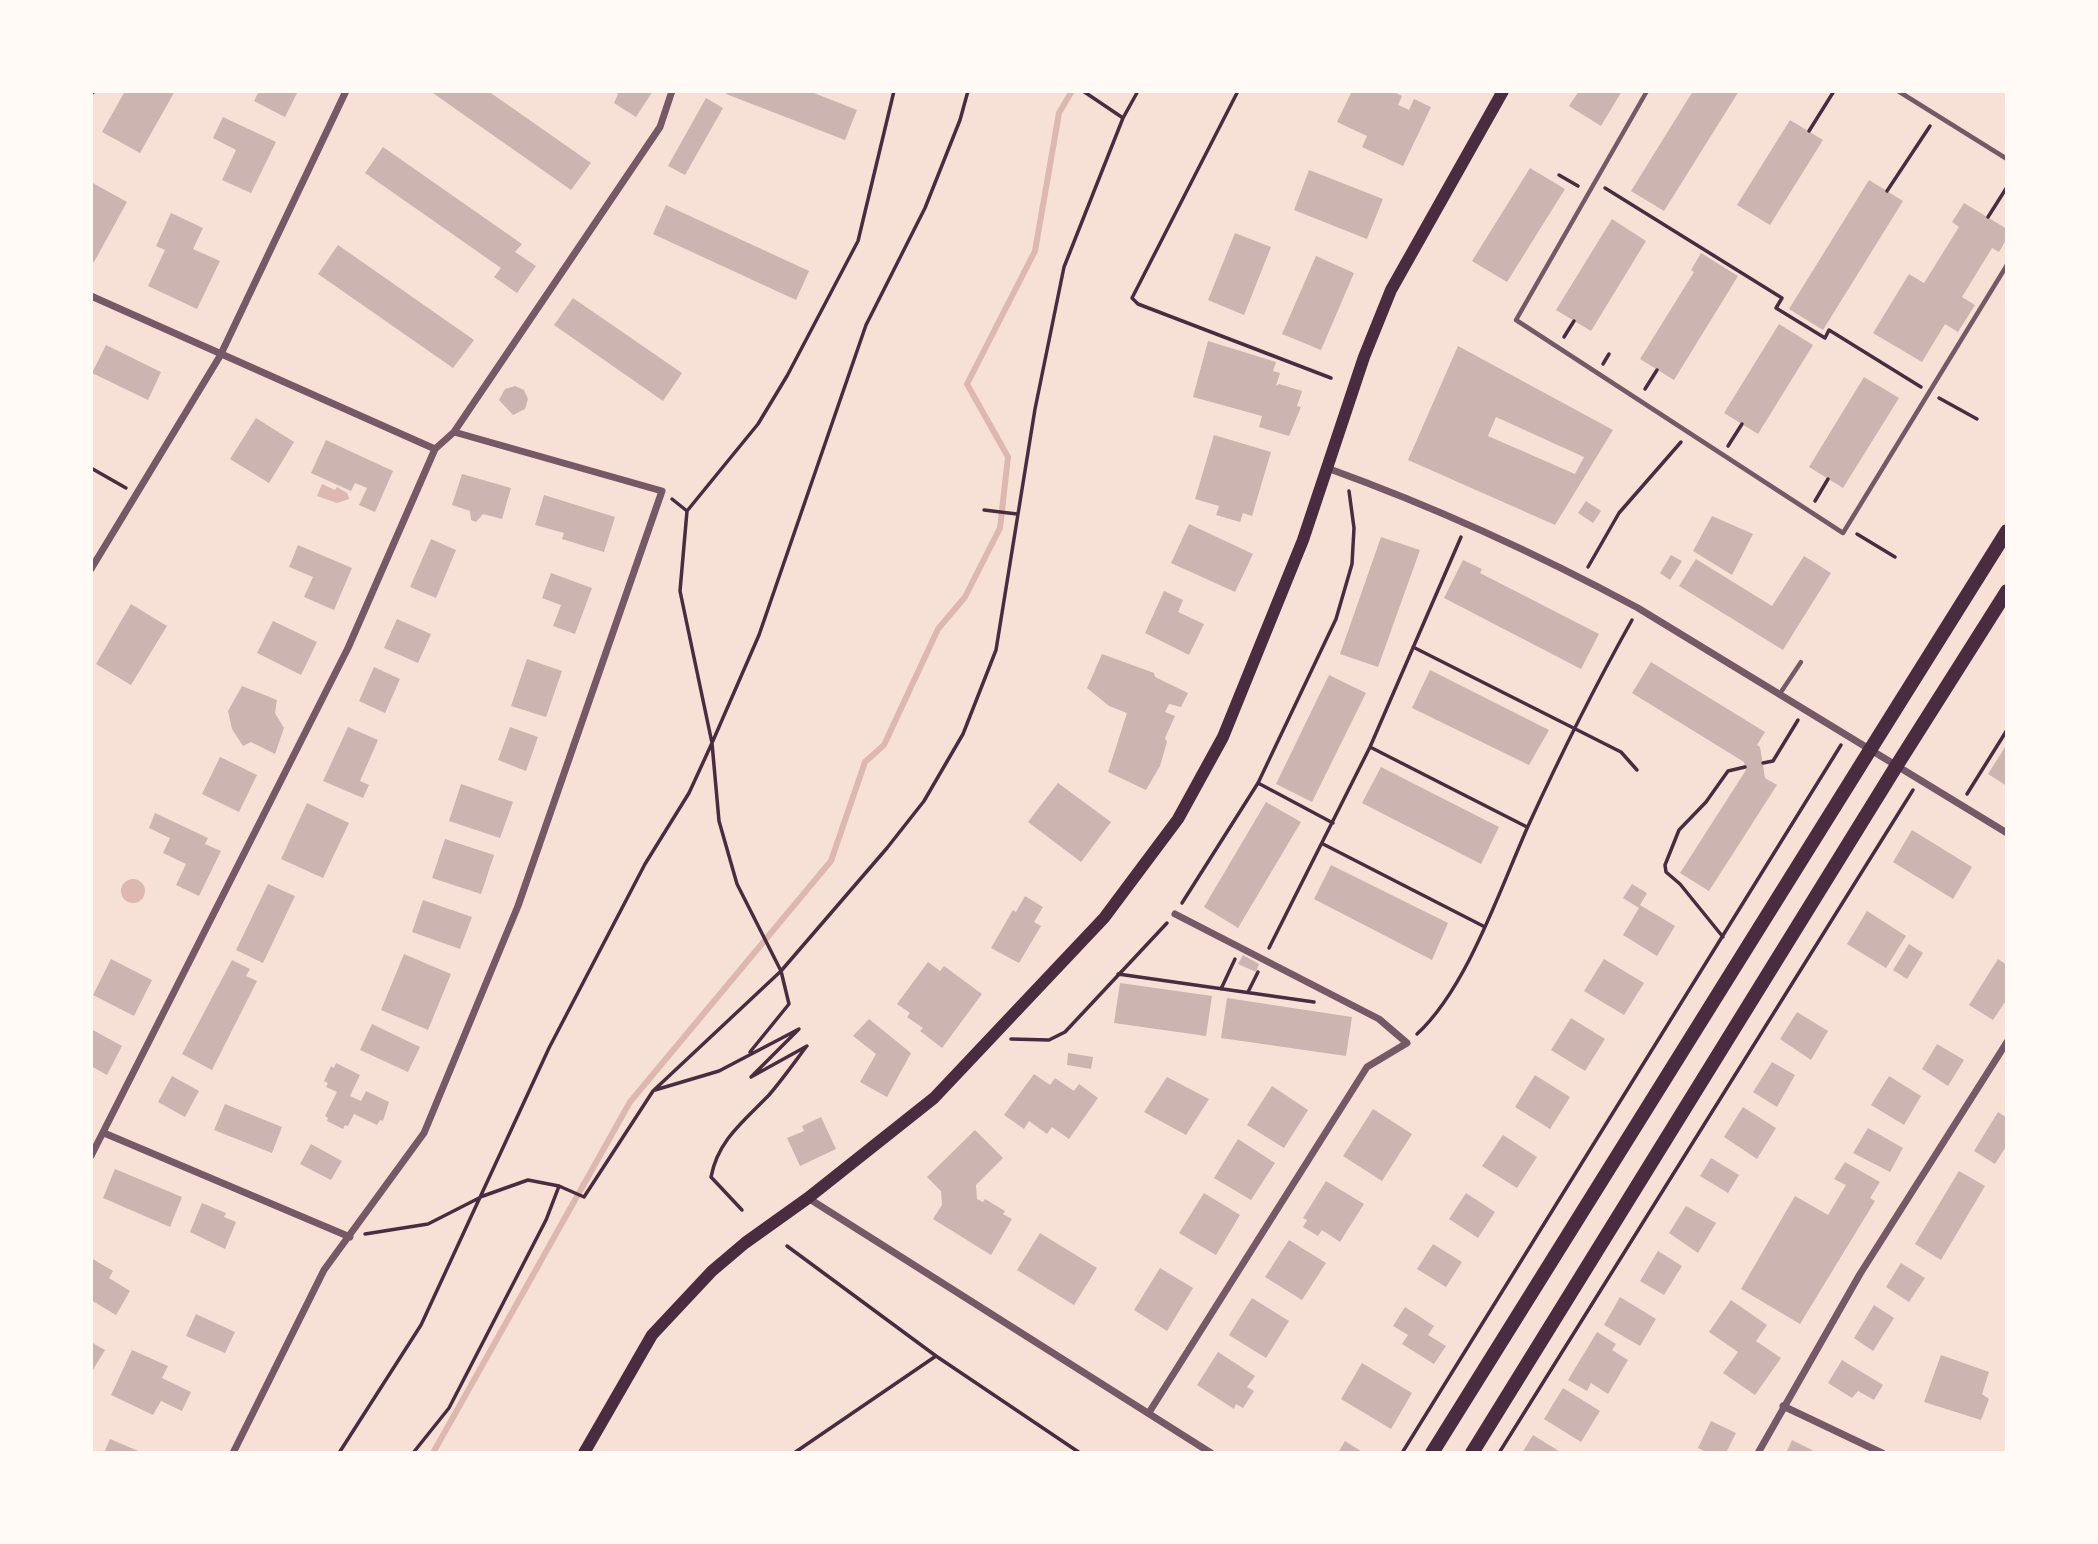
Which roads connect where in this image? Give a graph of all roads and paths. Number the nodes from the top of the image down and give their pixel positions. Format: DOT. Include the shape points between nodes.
graph roads {
  1 [pos="346,91"];
  2 [pos="672,91"];
  3 [pos="894,91"];
  4 [pos="968,91"];
  5 [pos="1083,91"];
  6 [pos="1138,91"];
  7 [pos="1238,91"];
  8 [pos="1503,91"];
  9 [pos="1647,91"];
  10 [pos="1834,91"];
  11 [pos="1898,91"];
  12 [pos="1937,115"];
  13 [pos="1123,118"];
  14 [pos="1809,131"];
  15 [pos="2007,159"];
  16 [pos="1559,175"];
  17 [pos="1595,182"];
  18 [pos="2007,187"];
  19 [pos="1887,191"];
  20 [pos="1589,193"];
  21 [pos="1988,218"];
  22 [pos="2007,265"];
  23 [pos="91,296"];
  24 [pos="1574,321"];
  25 [pos="1558,347"];
  26 [pos="220,356"];
  27 [pos="1657,370"];
  28 [pos="1331,378"];
  29 [pos="1929,392"];
  30 [pos="1639,399"];
  31 [pos="1977,419"];
  32 [pos="1742,424"];
  33 [pos="454,432"];
  34 [pos="1690,432"];
  35 [pos="435,449"];
  36 [pos="1722,454"];
  37 [pos="91,468"];
  38 [pos="1327,468"];
  39 [pos="1347,475"];
  40 [pos="1828,479"];
  41 [pos="662,491"];
  42 [pos="137,494"];
  43 [pos="984,510"];
  44 [pos="687,511"];
  45 [pos="1809,511"];
  46 [pos="1017,514"];
  47 [pos="1468,523"];
  48 [pos="1846,527"];
  49 [pos="2007,531"];
  50 [pos="1895,557"];
  51 [pos="91,569"];
  52 [pos="1583,578"];
  53 [pos="2007,591"];
  54 [pos="1638,608"];
  55 [pos="1413,647"];
  56 [pos="1801,662"];
  57 [pos="1779,695"];
  58 [pos="1804,710"];
  59 [pos="1574,728"];
  60 [pos="2007,730"];
  61 [pos="1846,737"];
  62 [pos="712,743"];
  63 [pos="1370,747"];
  64 [pos="1870,750"];
  65 [pos="1763,763"];
  66 [pos="1897,765"];
  67 [pos="1745,767"];
  68 [pos="1637,769"];
  69 [pos="1920,780"];
  70 [pos="1258,783"];
  71 [pos="1960,804"];
  72 [pos="1333,823"];
  73 [pos="1528,827"];
  74 [pos="2007,833"];
  75 [pos="1323,844"];
  76 [pos="1175,915"];
  77 [pos="1485,927"];
  78 [pos="1723,937"];
  79 [pos="1241,948"];
  80 [pos="1264,960"];
  81 [pos="781,971"];
  82 [pos="1118,974"];
  83 [pos="1221,989"];
  84 [pos="1248,992"];
  85 [pos="1317,1002"];
  86 [pos="995,1035"];
  87 [pos="2007,1042"];
  88 [pos="1407,1043"];
  89 [pos="750,1052"];
  90 [pos="653,1091"];
  91 [pos="104,1133"];
  92 [pos="94,1141"];
  93 [pos="91,1156"];
  94 [pos="558,1186"];
  95 [pos="483,1196"];
  96 [pos="808,1198"];
  97 [pos="742,1210"];
  98 [pos="349,1237"];
  99 [pos="786,1245"];
  100 [pos="936,1356"];
  101 [pos="1783,1406"];
  102 [pos="1150,1411"];
  103 [pos="233,1453"];
  104 [pos="339,1453"];
  105 [pos="413,1453"];
  106 [pos="584,1453"];
  107 [pos="794,1453"];
  108 [pos="1080,1453"];
  109 [pos="1211,1453"];
  110 [pos="1402,1453"];
  111 [pos="1432,1453"];
  112 [pos="1472,1453"];
  113 [pos="1499,1453"];
  114 [pos="1758,1453"];
  115 [pos="1882,1453"];
  1 -- 26 [label="street"];
  2 -- 33 [label="street" via="660,127"];
  3 -- 44 [label="path" via="858,241 758,424"];
  4 -- 62 [label="path" via="925,208 866,325 759,635"];
  5 -- 13 [label="path"];
  6 -- 13 [label="path"];
  7 -- 28 [label="path" via="1132,298"];
  8 -- 38 [label="main road" via="1391,290"];
  9 -- 17 [label="lane"];
  10 -- 14 [label="path"];
  11 -- 12 [label="lane"];
  12 -- 15 [label="lane"];
  12 -- 19 [label="path"];
  13 -- 46 [label="path" via="1064,267"];
  16 -- 20 [label="path"];
  17 -- 20 [label="lane"];
  17 -- 29 [label="path" via="1783,298 1776,308 1825,338 1829,330"];
  18 -- 21 [label="path"];
  20 -- 25 [label="lane" via="1516,320"];
  22 -- 29 [label="lane"];
  23 -- 26 [label="street"];
  24 -- 25 [label="path"];
  25 -- 30 [label="lane"];
  26 -- 35 [label="street"];
  26 -- 42 [label="street"];
  27 -- 30 [label="path"];
  29 -- 31 [label="path"];
  29 -- 48 [label="lane"];
  30 -- 34 [label="lane"];
  32 -- 36 [label="path"];
  33 -- 35 [label="street"];
  33 -- 41 [label="street"];
  34 -- 36 [label="lane"];
  34 -- 52 [label="path" via="1619,513"];
  35 -- 91 [label="street" via="348,648"];
  36 -- 45 [label="lane"];
  37 -- 42 [label="path"];
  38 -- 39 [label="street"];
  38 -- 86 [label="main road" via="1303,540 1223,737 1178,819 1104,918"];
  39 -- 47 [label="street"];
  39 -- 70 [label="path" via="1354,528 1352,564 1323,649"];
  40 -- 45 [label="path"];
  41 -- 44 [label="path"];
  41 -- 98 [label="street" via="518,906 424,1133"];
  42 -- 51 [label="street"];
  43 -- 46 [label="path"];
  44 -- 62 [label="path" via="680,591"];
  45 -- 48 [label="lane" via="1843,533"];
  46 -- 81 [label="path" via="996,650 963,734 924,801"];
  47 -- 52 [label="street"];
  47 -- 55 [label="path"];
  48 -- 50 [label="path"];
  49 -- 64 [label="main road"];
  52 -- 54 [label="street"];
  53 -- 66 [label="main road"];
  54 -- 57 [label="street"];
  54 -- 59 [label="path"];
  55 -- 59 [label="path"];
  55 -- 63 [label="path"];
  56 -- 57 [label="lane"];
  57 -- 58 [label="street"];
  58 -- 61 [label="street"];
  58 -- 65 [label="path" via="1773,761"];
  59 -- 68 [label="path" via="1621,752"];
  59 -- 73 [label="path"];
  60 -- 71 [label="path"];
  61 -- 64 [label="street"];
  61 -- 78 [label="path"];
  62 -- 81 [label="path" via="719,821 737,884"];
  62 -- 95 [label="path" via="562,1023"];
  63 -- 72 [label="path"];
  63 -- 73 [label="path"];
  64 -- 66 [label="street"];
  64 -- 111 [label="main road"];
  66 -- 69 [label="street"];
  66 -- 112 [label="main road"];
  67 -- 78 [label="path" via="1728,771 1686,821 1665,864"];
  69 -- 71 [label="street"];
  69 -- 113 [label="path"];
  70 -- 72 [label="path"];
  70 -- 76 [label="path"];
  71 -- 74 [label="street"];
  72 -- 75 [label="path"];
  73 -- 77 [label="path"];
  75 -- 77 [label="path"];
  75 -- 80 [label="path"];
  76 -- 79 [label="street"];
  76 -- 82 [label="path"];
  77 -- 88 [label="path" via="1431,1021"];
  78 -- 110 [label="path"];
  79 -- 80 [label="street"];
  79 -- 83 [label="path"];
  80 -- 84 [label="path"];
  80 -- 88 [label="street" via="1379,1019"];
  81 -- 89 [label="path" via="789,1003"];
  81 -- 90 [label="path"];
  82 -- 83 [label="path"];
  82 -- 86 [label="path" via="1065,1032 1049,1040"];
  83 -- 84 [label="path"];
  84 -- 85 [label="path"];
  86 -- 96 [label="main road" via="934,1098"];
  87 -- 101 [label="street" via="1860,1274"];
  88 -- 102 [label="street" via="1367,1068"];
  89 -- 90 [label="path" via="719,1072"];
  89 -- 97 [label="path" via="799,1029 751,1077 807,1046 724,1141 713,1164 711,1177"];
  90 -- 94 [label="path" via="584,1197"];
  91 -- 92 [label="street"];
  91 -- 98 [label="street"];
  92 -- 93 [label="street"];
  94 -- 95 [label="path" via="528,1180"];
  94 -- 105 [label="path" via="546,1220 449,1408"];
  95 -- 98 [label="path" via="428,1224"];
  95 -- 104 [label="path" via="421,1325"];
  96 -- 102 [label="street"];
  96 -- 106 [label="main road" via="745,1242 652,1335"];
  98 -- 103 [label="street" via="324,1270"];
  99 -- 100 [label="path"];
  100 -- 107 [label="path"];
  100 -- 108 [label="path"];
  101 -- 114 [label="street"];
  101 -- 115 [label="street"];
  102 -- 109 [label="street"];
}
